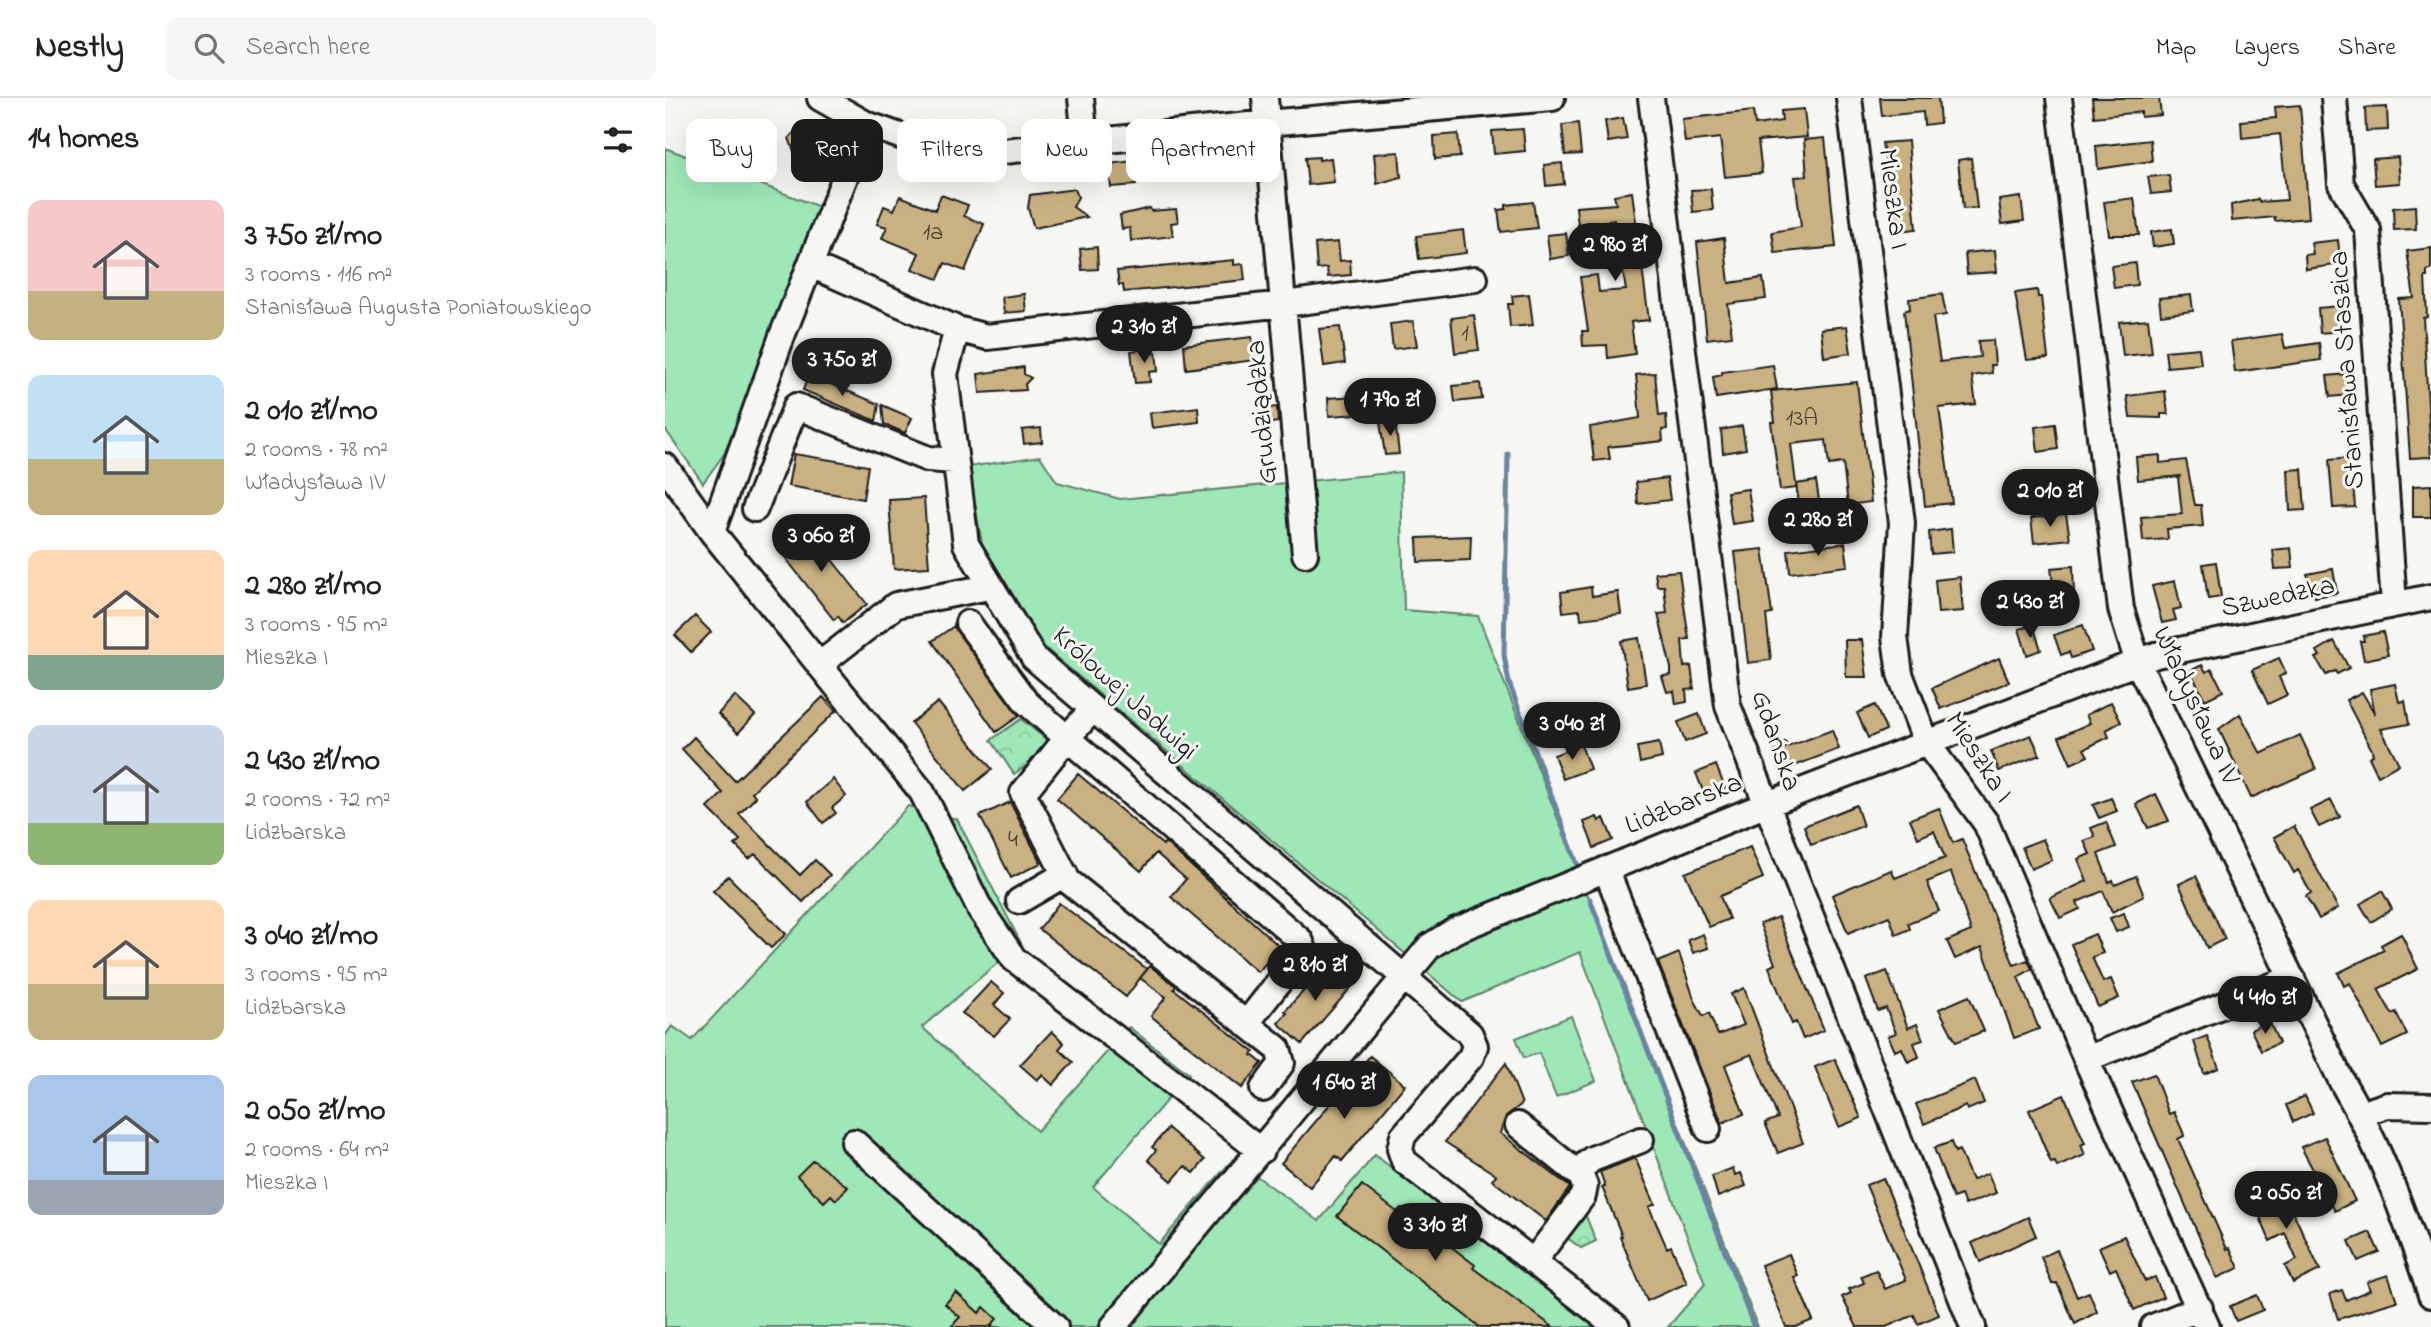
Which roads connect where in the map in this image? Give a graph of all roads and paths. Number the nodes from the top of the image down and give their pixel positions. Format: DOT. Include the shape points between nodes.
graph roads {
  1 [pos="820,98"];
  2 [pos="1081,98"];
  3 [pos="1265,98"];
  4 [pos="1552,98"];
  5 [pos="1651,98"];
  6 [pos="1849,98"];
  7 [pos="2059,98"];
  8 [pos="2334,98"];
  9 [pos="1478,101"];
  10 [pos="857,119"];
  11 [pos="1083,119"];
  12 [pos="1267,119"];
  13 [pos="1280,122"];
  14 [pos="883,130"];
  15 [pos="1021,149"];
  16 [pos="843,182"];
  17 [pos="1273,182"];
  18 [pos="811,265"];
  19 [pos="1475,279"];
  20 [pos="1284,304"];
  21 [pos="957,329"];
  22 [pos="954,461"];
  23 [pos="665,466"];
  24 [pos="755,509"];
  25 [pos="712,532"];
  26 [pos="1305,554"];
  27 [pos="989,587"];
  28 [pos="2431,597"];
  29 [pos="2394,604"];
  30 [pos="968,623"];
  31 [pos="2138,663"];
  32 [pos="819,665"];
  33 [pos="1092,710"];
  34 [pos="1067,738"];
  35 [pos="1926,742"];
  36 [pos="1765,805"];
  37 [pos="1606,869"];
  38 [pos="1065,874"];
  39 [pos="1019,901"];
  40 [pos="1406,978"];
  41 [pos="2292,978"];
  42 [pos="1246,1024"];
  43 [pos="2086,1059"];
  44 [pos="1263,1089"];
  45 [pos="2431,1106"];
  46 [pos="2361,1114"];
  47 [pos="1518,1125"];
  48 [pos="1709,1129"];
  49 [pos="1640,1140"];
  50 [pos="854,1142"];
  51 [pos="1261,1151"];
  52 [pos="1577,1172"];
  53 [pos="1533,1262"];
  54 [pos="2431,1295"];
  55 [pos="2204,1318"];
  56 [pos="1055,1327"];
  57 [pos="1113,1327"];
  58 [pos="1617,1327"];
  59 [pos="1973,1327"];
  60 [pos="2153,1327"];
  1 -- 10 [label="street"];
  2 -- 11 [label="street"];
  3 -- 12 [label="street, Grudziądzka"];
  4 -- 9 [label="street"];
  5 -- 36 [label="street, Gdańska" via="1728,706"];
  6 -- 35 [label="street, Mieszka I" via="1902,523 1895,637 1901,674"];
  7 -- 31 [label="street, Władysława IV" via="2121,609"];
  8 -- 29 [label="street, Stanisława Staszica" via="2341,184 2368,230"];
  9 -- 13 [label="street"];
  14 -- 15 [label="street" via="957,156"];
  16 -- 18 [label="street"];
  17 -- 20 [label="street, Grudziądzka"];
  18 -- 21 [label="street"];
  18 -- 25 [label="street"];
  19 -- 20 [label="street"];
  20 -- 21 [label="street" via="987,337"];
  20 -- 26 [label="street, Grudziądzka"];
  21 -- 22 [label="street, Królowej Jadwigi" via="945,374"];
  22 -- 24 [label="street" via="928,459 796,406"];
  22 -- 27 [label="street, Królowej Jadwigi" via="965,544"];
  23 -- 25 [label="street"];
  25 -- 32 [label="street"];
  27 -- 32 [label="street" via="896,605"];
  27 -- 33 [label="street, Królowej Jadwigi" via="1034,658"];
  28 -- 29 [label="street, Szwedzka"];
  29 -- 31 [label="street, Szwedzka" via="2156,655"];
  30 -- 34 [label="street" via="1026,702"];
  31 -- 35 [label="street, Lidzbarska"];
  31 -- 41 [label="street, Władysława IV"];
  32 -- 51 [label="street" via="922,792 980,909 1013,959"];
  33 -- 34 [label="street"];
  33 -- 40 [label="street, Królowej Jadwigi"];
  34 -- 38 [label="street" via="1023,793"];
  34 -- 42 [label="street" via="1300,940 1300,956"];
  35 -- 36 [label="street, Lidzbarska"];
  35 -- 43 [label="street, Mieszka I" via="1986,823"];
  36 -- 37 [label="street, Lidzbarska"];
  36 -- 59 [label="street, Gdańska"];
  37 -- 40 [label="street, Lidzbarska" via="1454,931 1430,946"];
  37 -- 48 [label="street, Lidzbarska"];
  38 -- 39 [label="street"];
  38 -- 42 [label="street"];
  40 -- 51 [label="street, Lidzbarska"];
  40 -- 53 [label="street, Królowej Jadwigi" via="1470,1034 1475,1046 1471,1057 1403,1136 1400,1149 1404,1161"];
  41 -- 43 [label="street"];
  41 -- 46 [label="street, Władysława IV"];
  42 -- 44 [label="street" via="1282,1056"];
  43 -- 55 [label="street, Mieszka I"];
  45 -- 46 [label="street" via="2387,1105"];
  46 -- 54 [label="street, Władysława IV"];
  47 -- 52 [label="street"];
  49 -- 52 [label="street" via="1591,1159"];
  50 -- 56 [label="street"];
  51 -- 57 [label="street, Lidzbarska"];
  52 -- 53 [label="street" via="1585,1186 1583,1196"];
  53 -- 58 [label="street"];
  55 -- 60 [label="street"];
}
